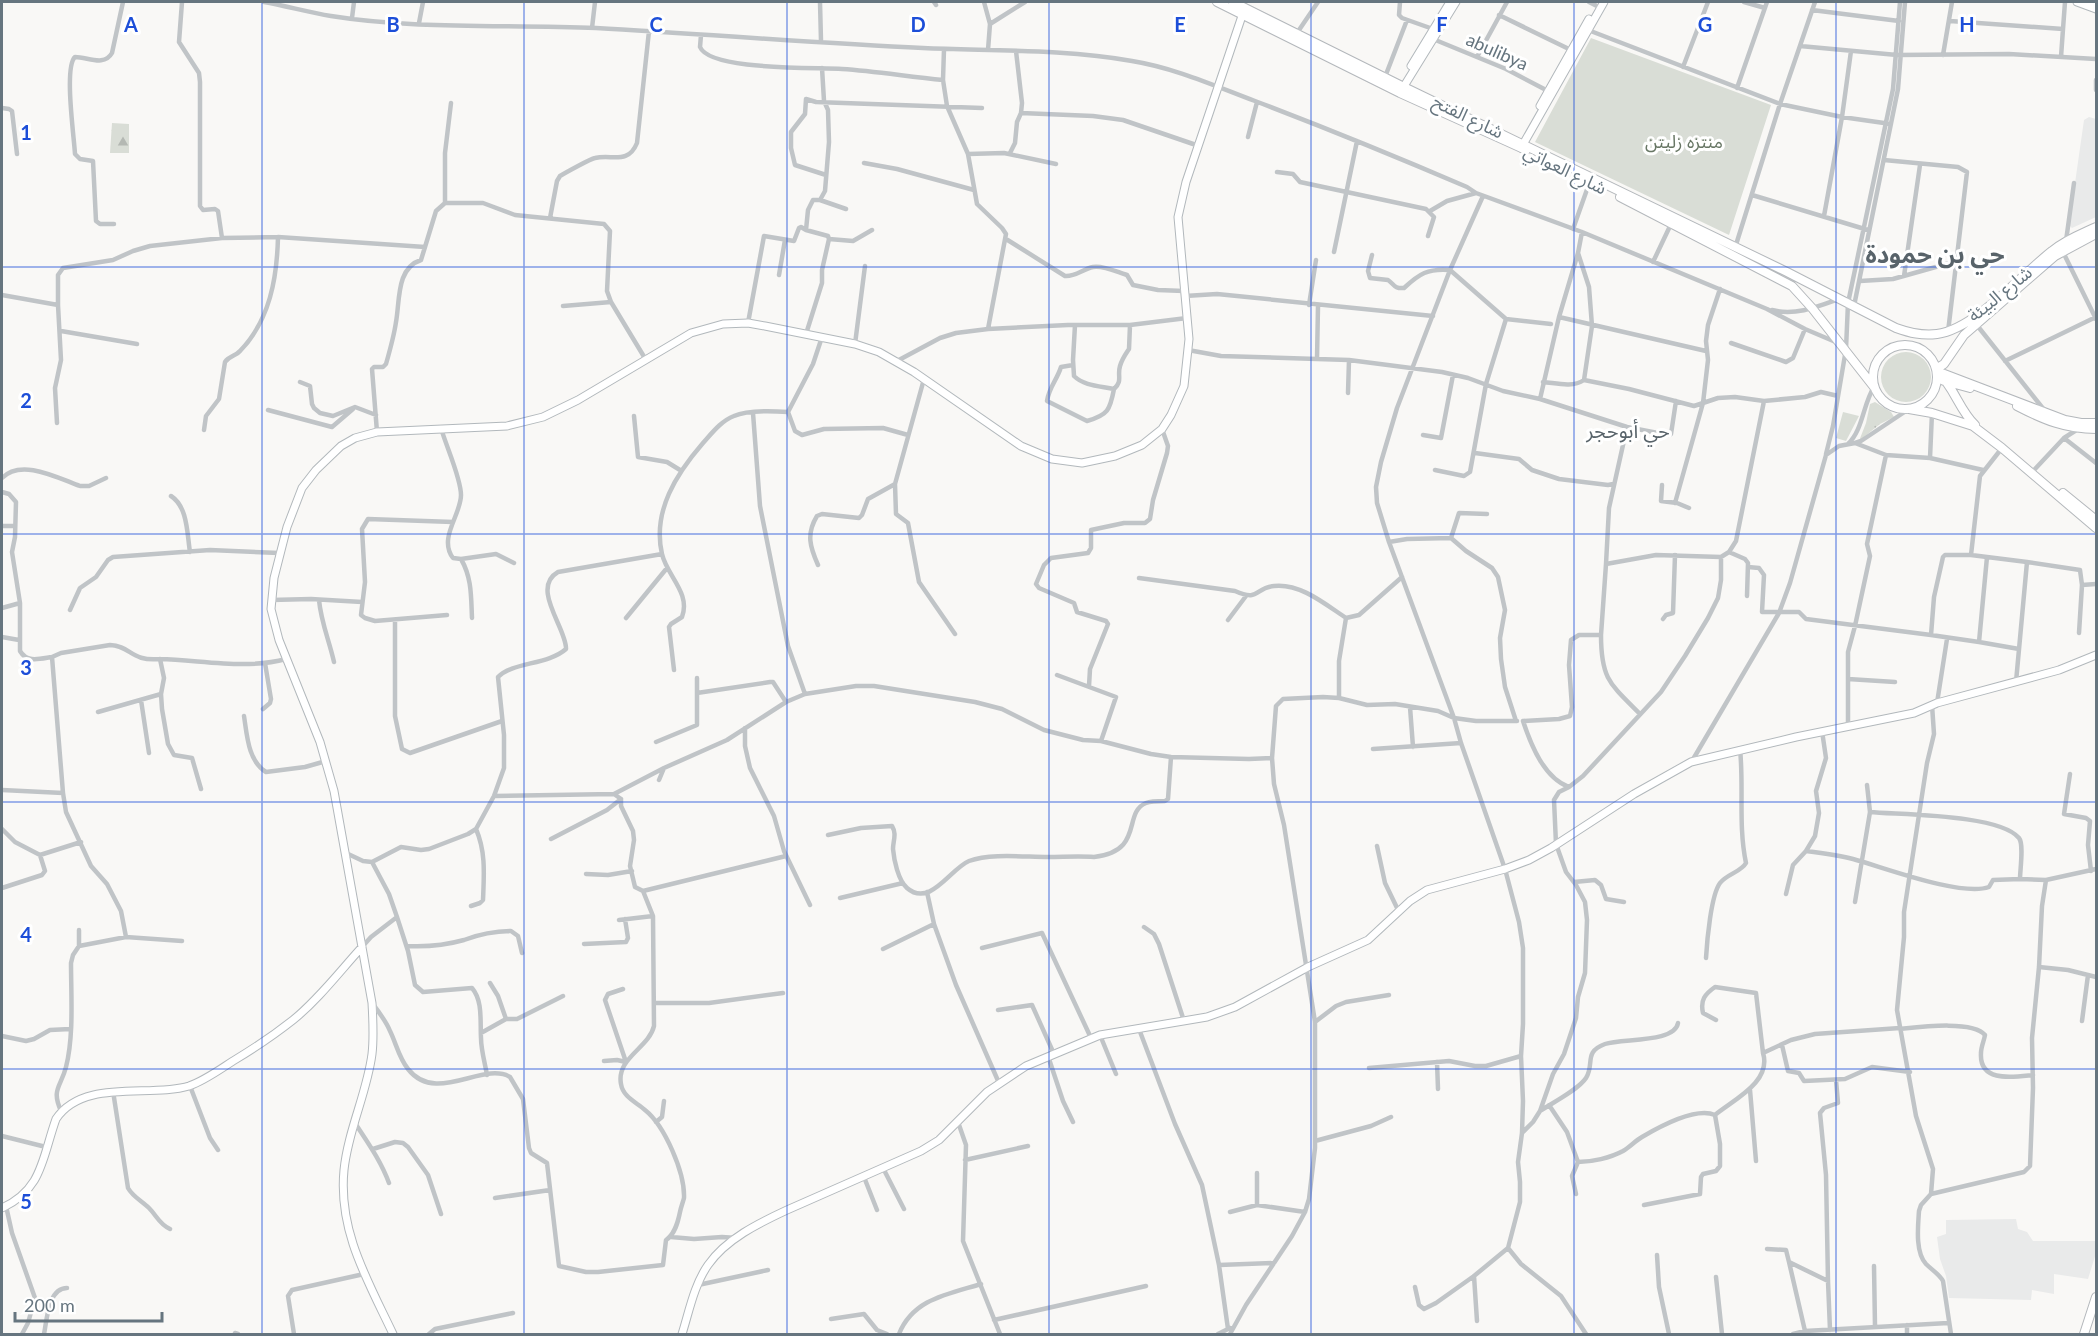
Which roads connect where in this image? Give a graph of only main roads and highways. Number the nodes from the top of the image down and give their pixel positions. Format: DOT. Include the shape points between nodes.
graph roads {
  1 [pos="1217,2"];
  2 [pos="1233,2"];
  3 [pos="1244,11"];
  4 [pos="1400,89"];
  5 [pos="1520,145"];
  6 [pos="2097,227"];
  7 [pos="2097,234"];
  8 [pos="1896,328"];
  9 [pos="1922,335"];
  10 [pos="1910,345"];
  11 [pos="1936,372"];
  12 [pos="1946,381"];
  13 [pos="1875,387"];
  14 [pos="1909,409"];
  15 [pos="2097,423"];
  16 [pos="2097,429"];
  17 [pos="2097,520"];
  18 [pos="2097,528"];
  19 [pos="2097,1297"];
  20 [pos="2085,1334"];
  1 -- 3 [label="main road, شارع العواتي"];
  2 -- 3 [label="main road"];
  3 -- 4 [label="main road, شارع العواتي"];
  3 -- 4 [label="main road" via="1297,33 1385,77"];
  4 -- 5 [label="main road, شارع العواتي"];
  5 -- 8 [label="main road, شارع الفتح"];
  5 -- 13 [label="main road, شارع العواتي" via="1785,280"];
  6 -- 9 [label="main road, شارع البيئة" via="2066,241 1975,316 1948,332"];
  7 -- 11 [label="main road, شارع البيئة" via="2062,251 1976,324"];
  8 -- 9 [label="main road, شارع البيئة"];
  8 -- 10 [label="main road"];
  9 -- 10 [label="main road"];
  10 -- 11 [label="main road" via="1930,357"];
  10 -- 13 [label="main road" via="1892,348 1878,360"];
  11 -- 12 [label="main road"];
  11 -- 14 [label="main road" via="1935,387 1926,402"];
  11 -- 15 [label="main road" via="2073,422"];
  12 -- 16 [label="main road" via="1994,394 2061,426"];
  12 -- 17 [label="main road" via="1971,422"];
  13 -- 14 [label="main road" via="1884,402"];
  14 -- 18 [label="main road" via="1973,426"];
  19 -- 20 [label="main road"];
}
